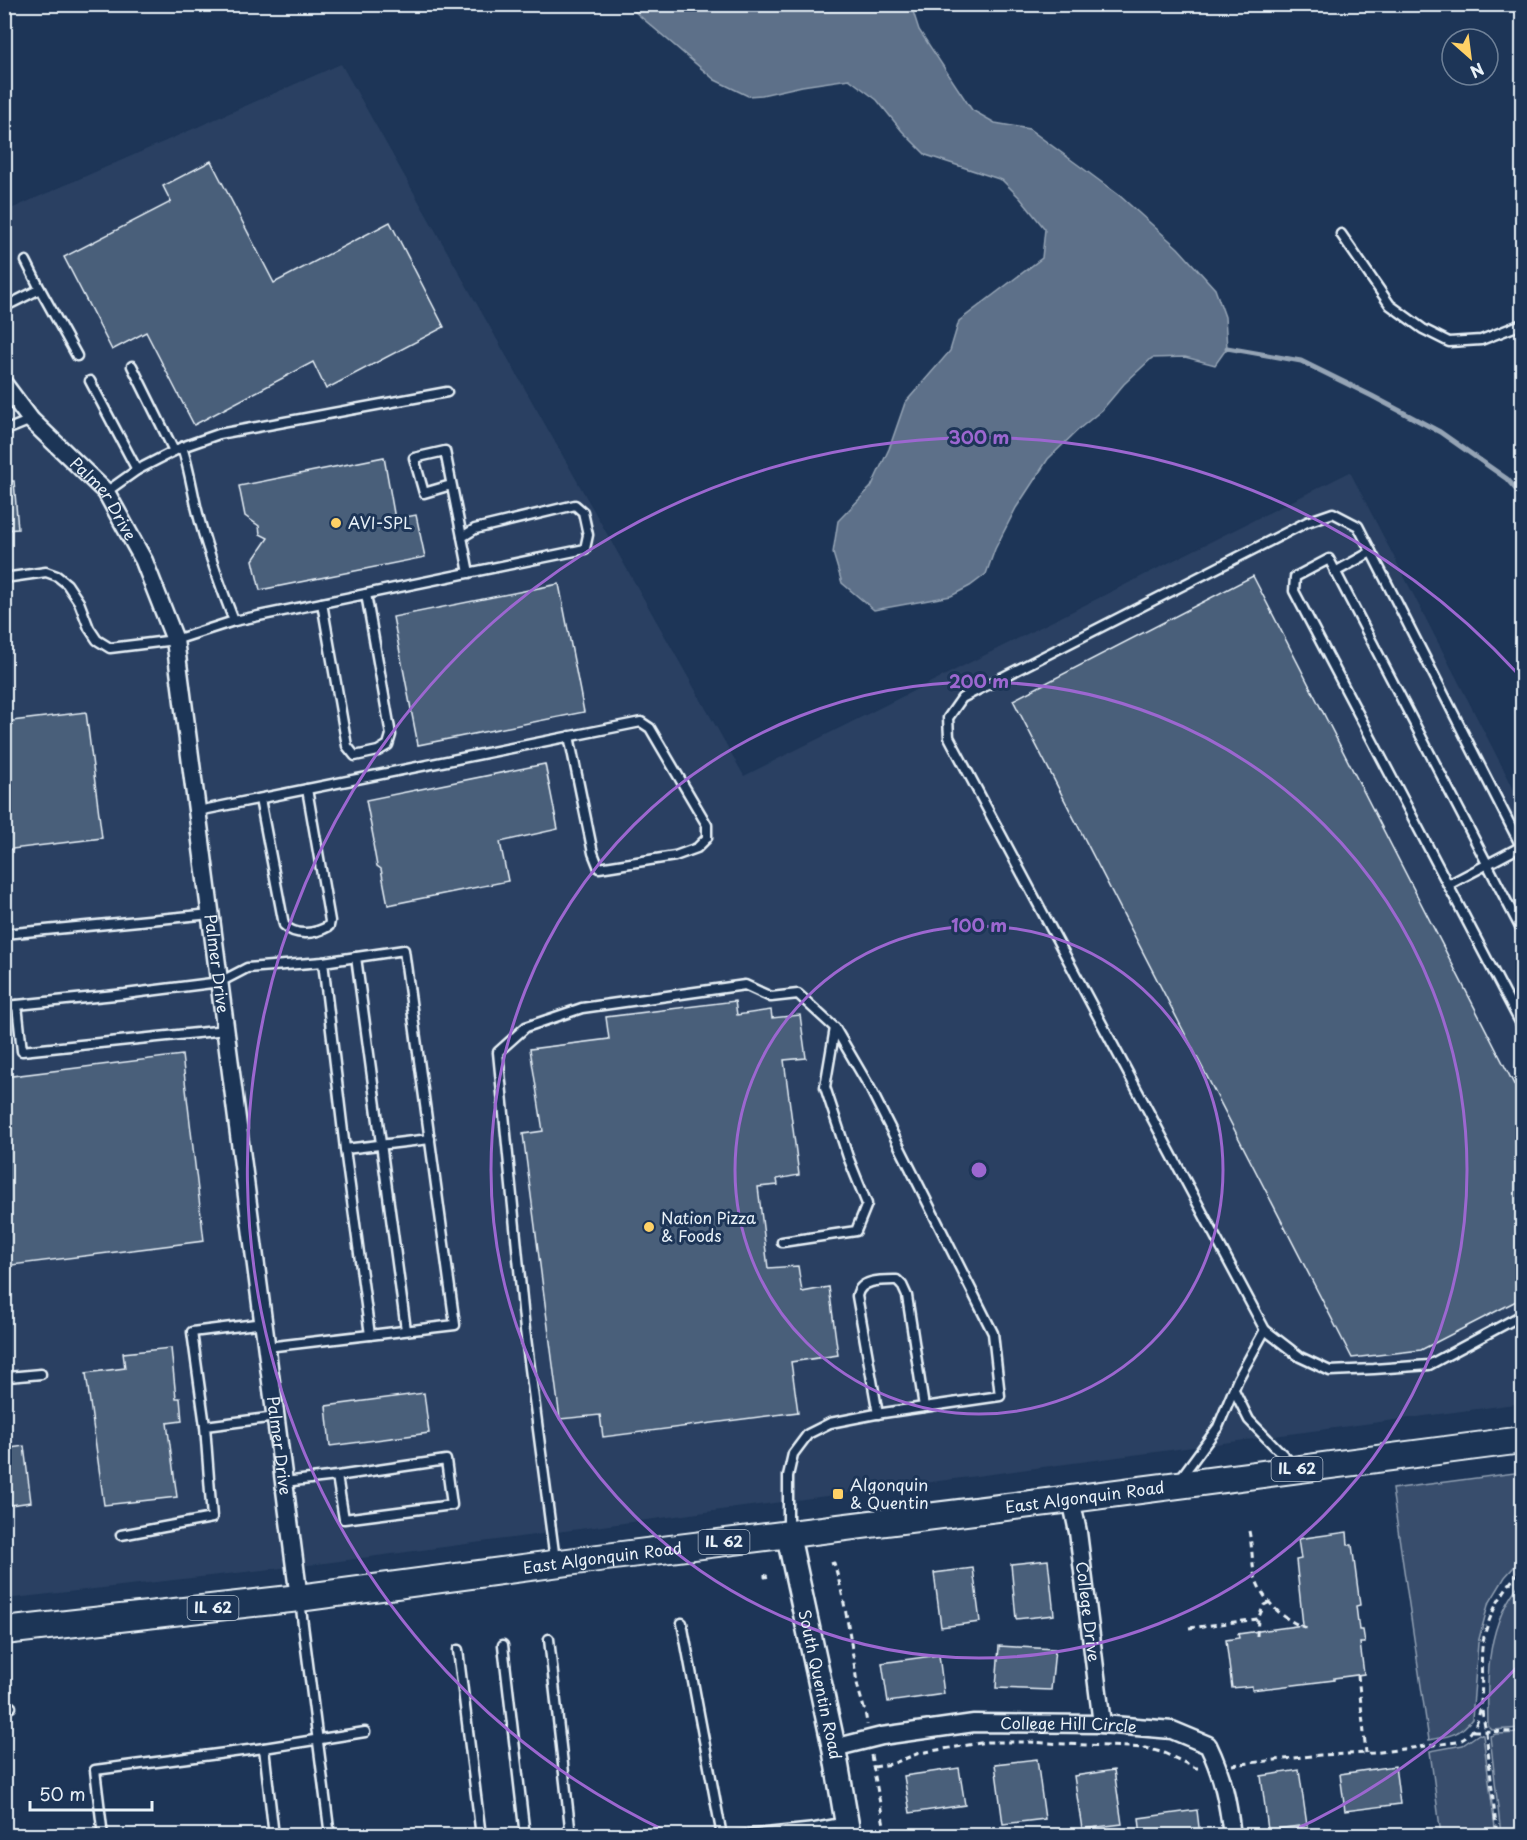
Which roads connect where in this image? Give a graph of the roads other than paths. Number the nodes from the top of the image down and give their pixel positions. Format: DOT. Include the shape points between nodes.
graph roads {
  1 [pos="1341,234"];
  2 [pos="26,261"];
  3 [pos="40,289"];
  4 [pos="4,307"];
  5 [pos="1522,324"];
  6 [pos="76,356"];
  7 [pos="132,366"];
  8 [pos="90,381"];
  9 [pos="4,384"];
  10 [pos="447,392"];
  11 [pos="31,420"];
  12 [pos="4,431"];
  13 [pos="178,449"];
  14 [pos="137,470"];
  15 [pos="451,485"];
  16 [pos="106,492"];
  17 [pos="462,537"];
  18 [pos="1371,552"];
  19 [pos="1335,572"];
  20 [pos="469,573"];
  21 [pos="4,578"];
  22 [pos="366,594"];
  23 [pos="322,603"];
  24 [pos="234,621"];
  25 [pos="175,640"];
  26 [pos="568,736"];
  27 [pos="307,789"];
  28 [pos="260,799"];
  29 [pos="198,811"];
  30 [pos="1522,847"];
  31 [pos="1488,864"];
  32 [pos="1448,885"];
  33 [pos="211,914"];
  34 [pos="1522,930"];
  35 [pos="4,934"];
  36 [pos="356,957"];
  37 [pos="323,962"];
  38 [pos="220,982"];
  39 [pos="17,1005"];
  40 [pos="4,1006"];
  41 [pos="1522,1026"];
  42 [pos="835,1028"];
  43 [pos="226,1030"];
  44 [pos="430,1139"];
  45 [pos="382,1145"];
  46 [pos="345,1149"];
  47 [pos="782,1242"];
  48 [pos="1522,1315"];
  49 [pos="264,1323"];
  50 [pos="406,1330"];
  51 [pos="1265,1330"];
  52 [pos="370,1335"];
  53 [pos="267,1347"];
  54 [pos="41,1374"];
  55 [pos="6,1379"];
  56 [pos="1234,1390"];
  57 [pos="924,1407"];
  58 [pos="878,1414"];
  59 [pos="276,1418"];
  60 [pos="205,1426"];
  61 [pos="1522,1440"];
  62 [pos="1297,1469"];
  63 [pos="338,1476"];
  64 [pos="284,1482"];
  65 [pos="1175,1486"];
  66 [pos="1071,1499"];
  67 [pos="121,1535"];
  68 [pos="788,1535"];
  69 [pos="556,1563"];
  70 [pos="299,1598"];
  71 [pos="682,1623"];
  72 [pos="4,1631"];
  73 [pos="549,1639"];
  74 [pos="503,1645"];
  75 [pos="458,1650"];
  76 [pos="1102,1724"];
  77 [pos="366,1732"];
  78 [pos="318,1739"];
  79 [pos="264,1748"];
  80 [pos="834,1748"];
  81 [pos="848,1829"];
  82 [pos="103,1836"];
  83 [pos="274,1836"];
  84 [pos="330,1836"];
  85 [pos="481,1836"];
  86 [pos="525,1836"];
  87 [pos="571,1836"];
  88 [pos="722,1836"];
  89 [pos="736,1836"];
  90 [pos="1232,1836"];
  1 -- 5 [label="lane" via="1390,305 1449,342 1481,340"];
  2 -- 3 [label="lane"];
  3 -- 4 [label="lane"];
  3 -- 6 [label="lane"];
  7 -- 13 [label="lane"];
  8 -- 14 [label="lane"];
  9 -- 11 [label="street, Palmer Drive"];
  10 -- 13 [label="lane" via="219,434"];
  11 -- 12 [label="lane"];
  11 -- 16 [label="street, Palmer Drive"];
  13 -- 14 [label="lane"];
  13 -- 24 [label="lane" via="189,467 213,566"];
  14 -- 16 [label="lane"];
  15 -- 15 [label="lane" via="445,452 414,458 424,493"];
  15 -- 17 [label="lane"];
  16 -- 25 [label="street, Palmer Drive" via="144,561"];
  17 -- 20 [label="lane"];
  17 -- 20 [label="lane" via="475,529 575,505 583,512 588,535 585,549"];
  18 -- 19 [label="lane"];
  18 -- 30 [label="lane"];
  18 -- 51 [label="lane" via="1358,526 1333,513 1307,522 962,698 948,718 949,737"];
  19 -- 31 [label="lane"];
  19 -- 32 [label="lane" via="1329,560 1295,577 1294,591"];
  20 -- 22 [label="lane"];
  21 -- 25 [label="lane" via="46,572 57,576 79,602 97,640 110,648"];
  22 -- 23 [label="lane"];
  22 -- 23 [label="lane" via="391,735 388,745 378,751 355,756 345,738"];
  23 -- 24 [label="lane"];
  24 -- 25 [label="lane"];
  25 -- 29 [label="street, Palmer Drive"];
  26 -- 26 [label="lane" via="641,722 650,728 707,825 708,838 697,848 675,856 599,868"];
  26 -- 27 [label="lane"];
  27 -- 28 [label="lane"];
  27 -- 28 [label="lane" via="330,921 329,926 315,931 295,933 284,925"];
  28 -- 29 [label="lane"];
  29 -- 33 [label="street, Palmer Drive"];
  30 -- 31 [label="lane"];
  31 -- 32 [label="lane"];
  31 -- 34 [label="lane"];
  32 -- 41 [label="lane"];
  33 -- 35 [label="lane"];
  33 -- 38 [label="street, Palmer Drive"];
  36 -- 37 [label="lane"];
  36 -- 44 [label="lane" via="404,950"];
  36 -- 45 [label="lane"];
  37 -- 38 [label="lane" via="247,968"];
  37 -- 46 [label="lane"];
  38 -- 39 [label="lane"];
  38 -- 43 [label="street, Palmer Drive"];
  39 -- 40 [label="lane"];
  39 -- 43 [label="lane" via="22,1052"];
  42 -- 47 [label="lane" via="825,1087 867,1204 856,1231"];
  42 -- 57 [label="lane" via="870,1088 993,1333 1000,1396"];
  42 -- 69 [label="lane" via="798,994 771,997 745,986 582,1008 526,1028 498,1052 525,1330"];
  43 -- 49 [label="street, Palmer Drive"];
  44 -- 45 [label="lane"];
  44 -- 50 [label="lane" via="455,1325"];
  45 -- 46 [label="lane"];
  45 -- 50 [label="lane"];
  46 -- 52 [label="lane"];
  48 -- 51 [label="lane" via="1429,1365 1374,1369 1330,1371 1300,1357"];
  49 -- 53 [label="street, Palmer Drive"];
  49 -- 60 [label="lane" via="192,1332"];
  50 -- 52 [label="lane"];
  51 -- 56 [label="lane"];
  52 -- 53 [label="lane"];
  53 -- 59 [label="street, Palmer Drive"];
  54 -- 55 [label="lane"];
  56 -- 62 [label="lane" via="1249,1420"];
  56 -- 65 [label="lane" via="1218,1427"];
  57 -- 58 [label="lane"];
  57 -- 58 [label="lane" via="907,1296 897,1280 885,1280 863,1285 857,1296"];
  58 -- 68 [label="lane" via="831,1423 808,1434 793,1455 788,1476"];
  59 -- 60 [label="lane"];
  59 -- 64 [label="street, Palmer Drive"];
  60 -- 67 [label="lane" via="213,1518"];
  61 -- 62 [label="main road, East Algonquin Road / IL 62"];
  62 -- 65 [label="main road, East Algonquin Road / IL 62"];
  63 -- 63 [label="lane" via="344,1519 452,1505 446,1460"];
  63 -- 64 [label="lane"];
  64 -- 70 [label="street, Palmer Drive"];
  65 -- 66 [label="main road, East Algonquin Road / IL 62"];
  66 -- 68 [label="main road, East Algonquin Road / IL 62"];
  66 -- 76 [label="street, College Drive"];
  68 -- 69 [label="main road, East Algonquin Road / IL 62"];
  68 -- 80 [label="main road, South Quentin Road"];
  69 -- 70 [label="main road, East Algonquin Road / IL 62"];
  70 -- 72 [label="main road, East Algonquin Road / IL 62"];
  70 -- 78 [label="lane"];
  71 -- 88 [label="lane"];
  73 -- 87 [label="lane"];
  74 -- 86 [label="lane"];
  75 -- 85 [label="lane"];
  76 -- 80 [label="street, College Hill Circle" via="974,1723 882,1736"];
  76 -- 90 [label="street, College Hill Circle" via="1172,1730 1208,1746 1228,1798"];
  77 -- 78 [label="lane"];
  78 -- 79 [label="lane"];
  78 -- 84 [label="lane"];
  79 -- 82 [label="lane" via="95,1770"];
  79 -- 83 [label="lane"];
  80 -- 81 [label="main road, South Quentin Road"];
  81 -- 89 [label="lane" via="815,1828"];
}
